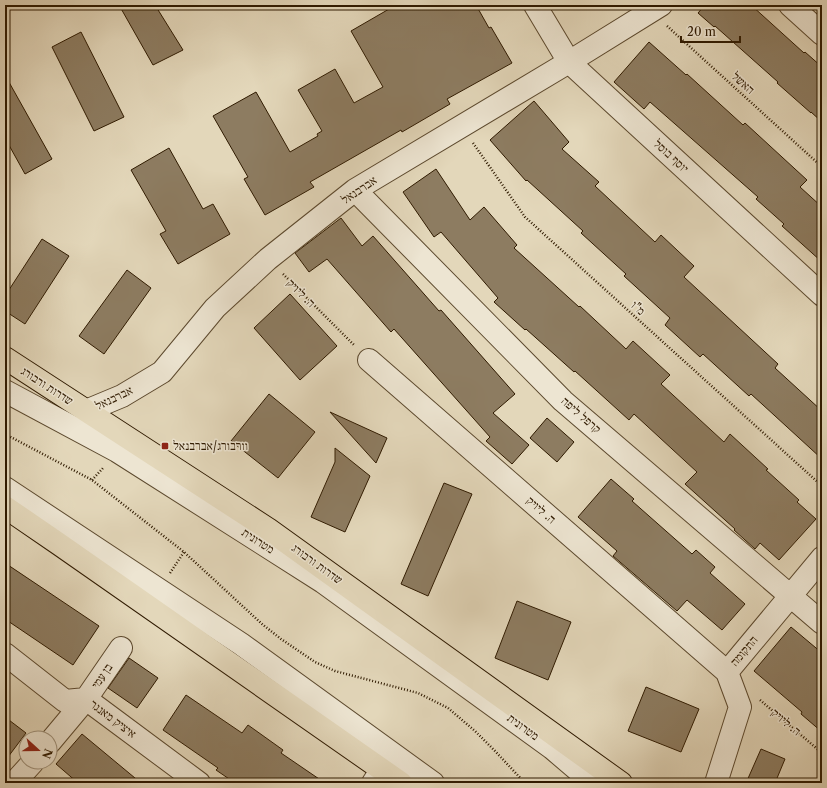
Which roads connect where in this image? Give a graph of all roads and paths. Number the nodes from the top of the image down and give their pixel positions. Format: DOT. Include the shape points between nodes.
graph roads {
  1 [pos="535,5"];
  2 [pos="790,5"];
  3 [pos="656,8"];
  4 [pos="822,34"];
  5 [pos="569,62"];
  6 [pos="461,126"];
  7 [pos="822,167"];
  8 [pos="355,190"];
  9 [pos="268,259"];
  10 [pos="822,295"];
  11 [pos="5,358"];
  12 [pos="368,360"];
  13 [pos="5,391"];
  14 [pos="86,411"];
  15 [pos="5,434"];
  16 [pos="822,486"];
  17 [pos="5,488"];
  18 [pos="5,507"];
  19 [pos="822,558"];
  20 [pos="790,595"];
  21 [pos="822,623"];
  22 [pos="121,648"];
  23 [pos="5,654"];
  24 [pos="727,672"];
  25 [pos="757,697"];
  26 [pos="86,699"];
  27 [pos="58,732"];
  28 [pos="822,753"];
  29 [pos="26,770"];
  30 [pos="377,776"];
  31 [pos="14,783"];
  32 [pos="199,783"];
  33 [pos="400,783"];
  34 [pos="433,783"];
  35 [pos="524,783"];
  36 [pos="593,783"];
  37 [pos="621,783"];
  38 [pos="716,783"];
  1 -- 5 [label="street, יוסף בוסל"];
  2 -- 4 [label="street"];
  3 -- 5 [label="street, אברבנאל"];
  3 -- 7 [label="path, האשל"];
  5 -- 6 [label="street, אברבנאל"];
  5 -- 10 [label="street, יוסף בוסל"];
  6 -- 8 [label="street, אברבנאל"];
  6 -- 16 [label="path, מ\"ו" via="524,217"];
  8 -- 9 [label="street, אברבנאל"];
  8 -- 20 [label="street, קרפל ליפה" via="563,401"];
  9 -- 12 [label="path, ה. ליויק"];
  9 -- 14 [label="street, אברבנאל" via="215,308 162,372 122,396"];
  11 -- 14 [label="main road, שדרות ורבורג"];
  12 -- 24 [label="street, ה. ליויק"];
  13 -- 36 [label="street, מטרונית" via="117,451 323,582 552,748"];
  14 -- 37 [label="main road, שדרות ורבורג" via="268,529"];
  15 -- 35 [label="path" via="92,480 184,552 262,624 316,662 335,671 418,693 448,708 475,731"];
  17 -- 34 [label="street" via="242,644"];
  18 -- 30 [label="main road" via="60,544"];
  19 -- 20 [label="street, התקומה"];
  20 -- 21 [label="street, קרפל ליפה"];
  20 -- 24 [label="street, התקומה"];
  22 -- 26 [label="street, בן עמי"];
  23 -- 26 [label="street, איציק מאנגר" via="64,701"];
  24 -- 38 [label="street, התקומה" via="740,707"];
  25 -- 28 [label="path, ה. ליויק"];
  26 -- 27 [label="street, בן עמי"];
  26 -- 32 [label="street, איציק מאנגר"];
  29 -- 31 [label="street"];
  30 -- 33 [label="main road"];
}
